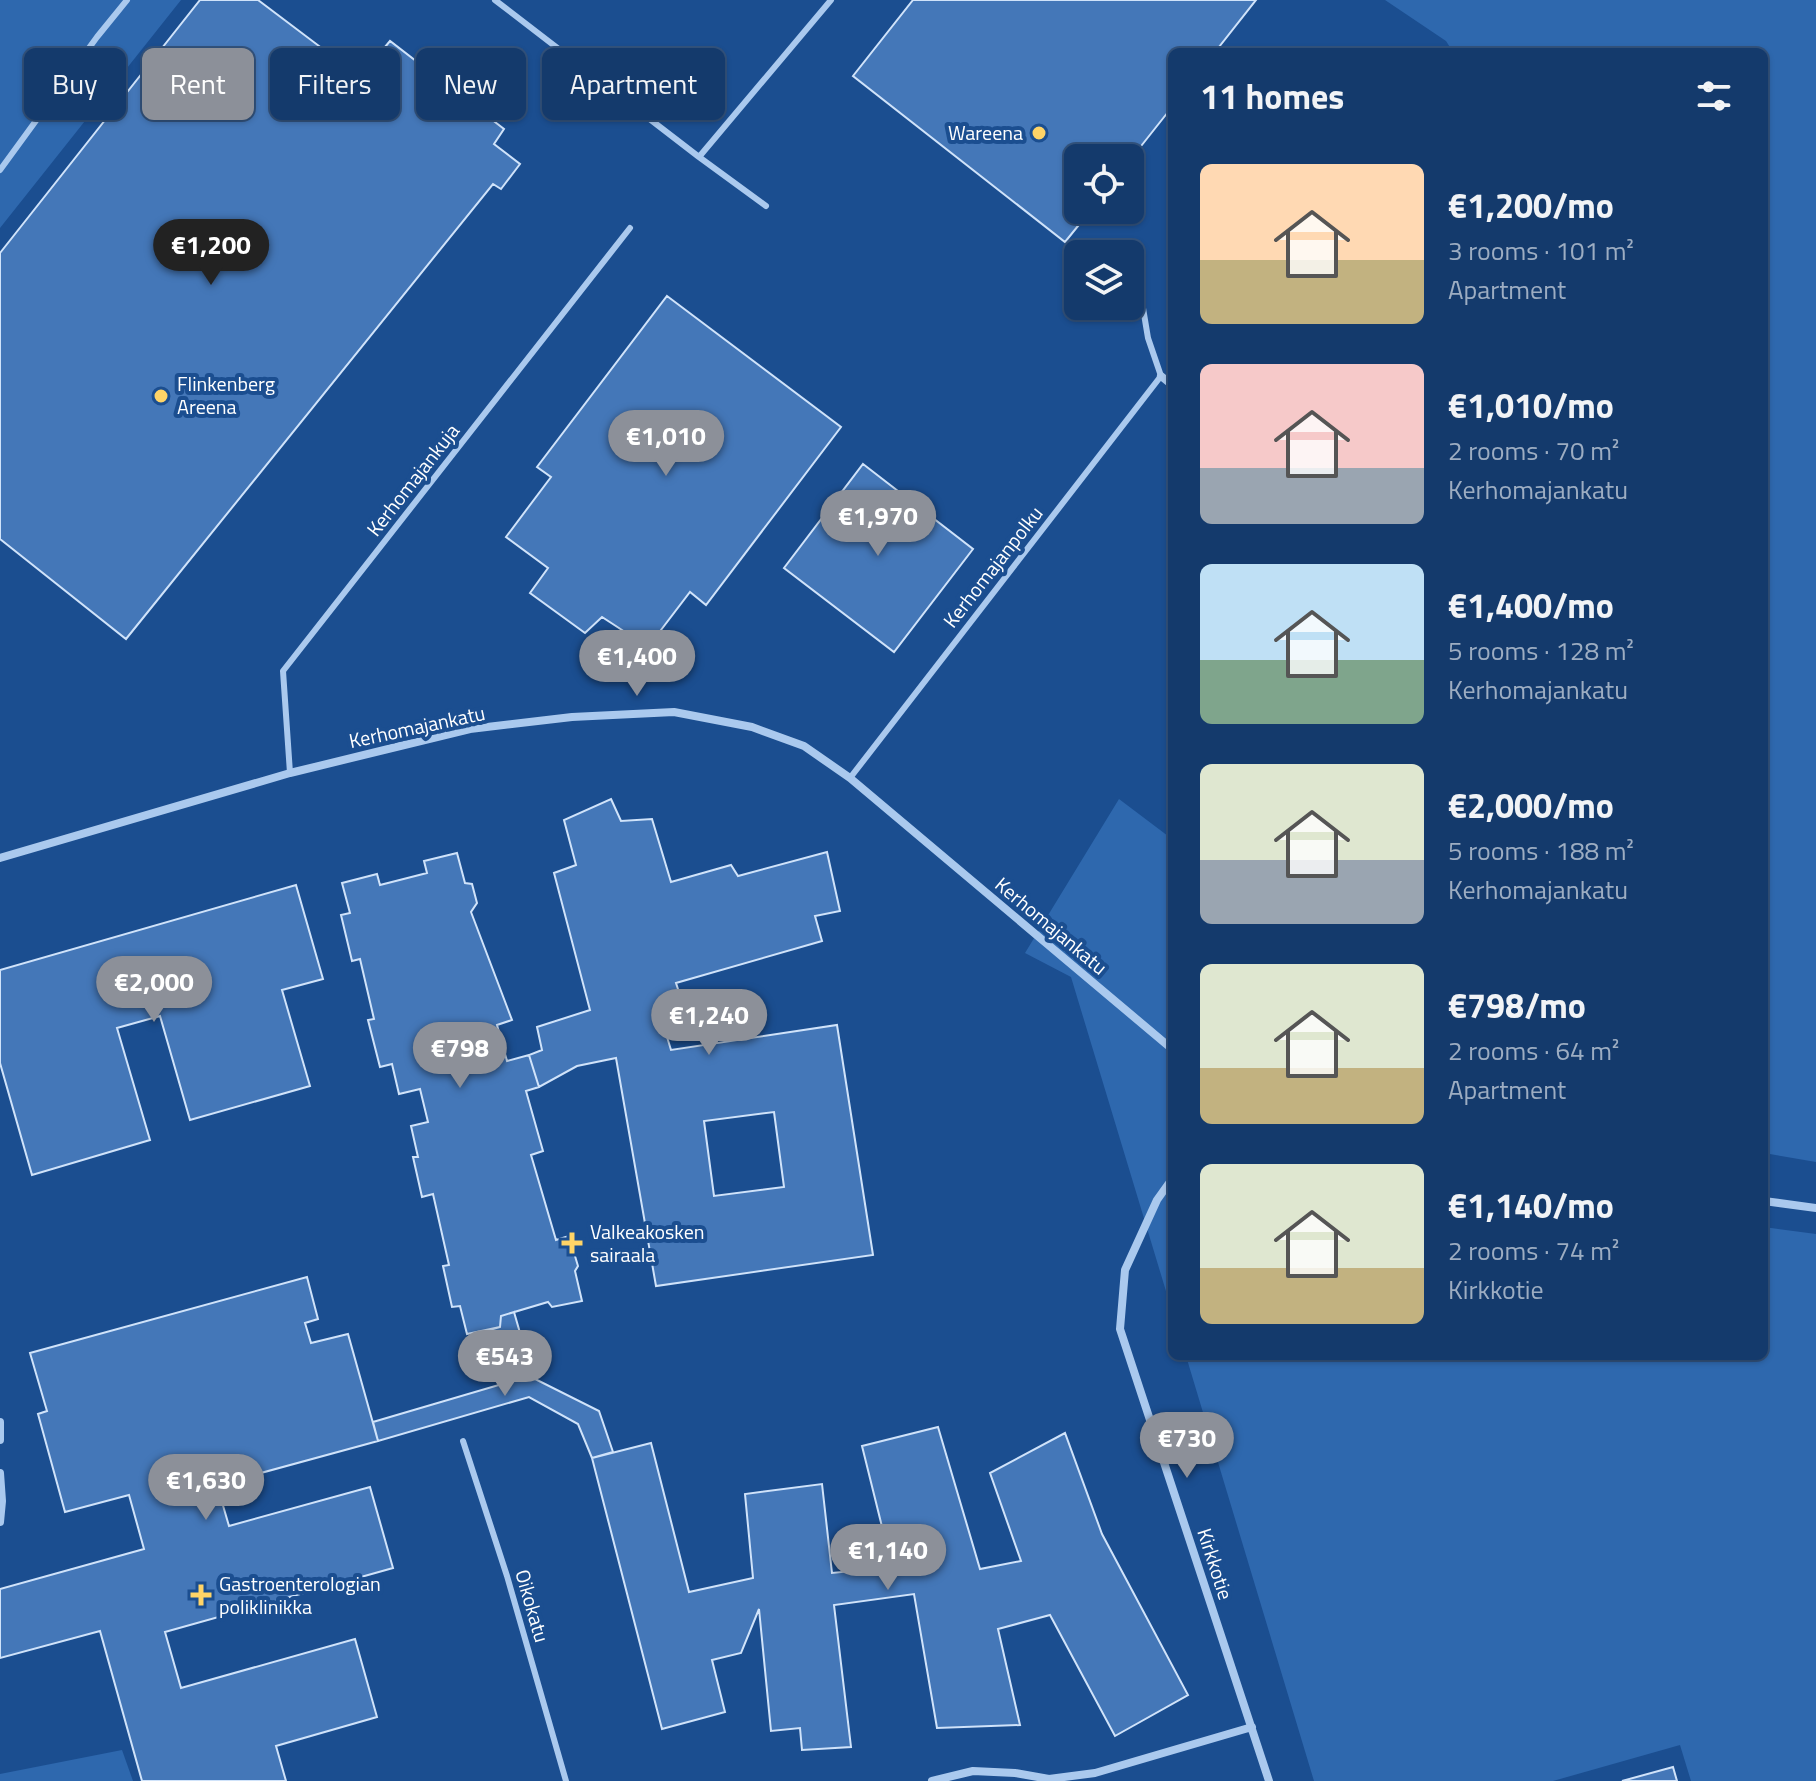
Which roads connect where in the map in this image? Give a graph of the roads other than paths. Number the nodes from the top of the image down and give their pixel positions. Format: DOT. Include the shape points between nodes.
graph roads {
  1 [pos="127,0"];
  2 [pos="495,0"];
  3 [pos="831,0"];
  4 [pos="699,157"];
  5 [pos="0,170"];
  6 [pos="766,206"];
  7 [pos="630,228"];
  8 [pos="1144,314"];
  9 [pos="1161,376"];
  10 [pos="1168,382"];
  11 [pos="290,773"];
  12 [pos="850,778"];
  13 [pos="0,858"];
  14 [pos="1168,1046"];
  15 [pos="1168,1185"];
  16 [pos="1768,1202"];
  17 [pos="1816,1208"];
  18 [pos="0,1422"];
  19 [pos="0,1440"];
  20 [pos="463,1441"];
  21 [pos="0,1473"];
  22 [pos="0,1522"];
  23 [pos="1252,1727"];
  24 [pos="566,1781"];
  25 [pos="932,1781"];
  26 [pos="1269,1781"];
  1 -- 5 [label="lane"];
  2 -- 4 [label="lane"];
  3 -- 4 [label="lane"];
  4 -- 6 [label="lane"];
  7 -- 11 [label="lane, Kerhomajankuja" via="283,671"];
  8 -- 9 [label="lane"];
  9 -- 10 [label="street"];
  9 -- 12 [label="lane, Kerhomajanpolku"];
  11 -- 12 [label="street, Kerhomajankatu" via="470,729 674,712 752,727 804,746"];
  11 -- 13 [label="street, Kerhomajankatu"];
  12 -- 14 [label="street, Kerhomajankatu"];
  15 -- 23 [label="street, Kirkkotie" via="1125,1270 1120,1329"];
  16 -- 17 [label="street"];
  18 -- 19 [label="street"];
  20 -- 24 [label="lane, Oikokatu"];
  21 -- 22 [label="street"];
  23 -- 25 [label="street" via="1095,1773 1049,1779 973,1771"];
  23 -- 26 [label="street, Kirkkotie"];
}
